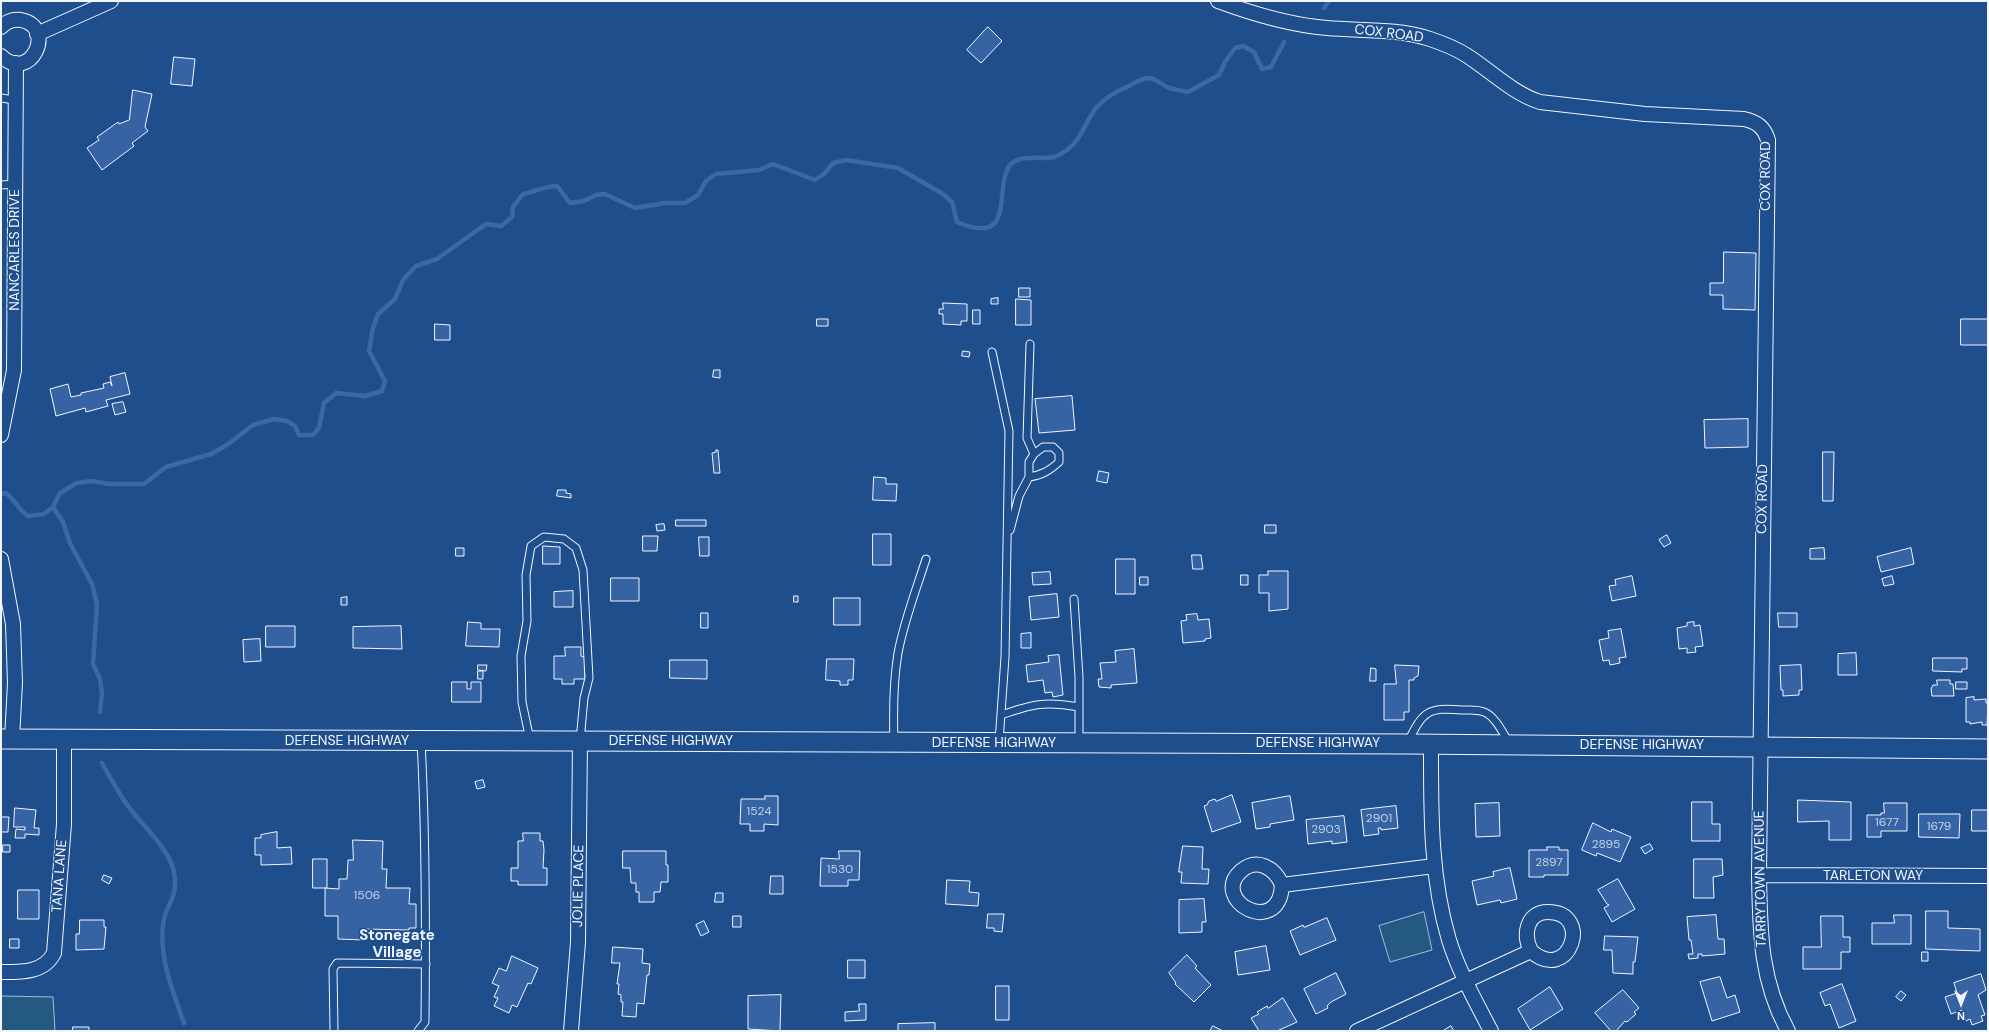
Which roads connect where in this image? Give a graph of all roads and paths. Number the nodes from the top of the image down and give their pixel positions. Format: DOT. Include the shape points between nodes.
graph roads {
  1 [pos="111,1"];
  2 [pos="1218,1"];
  3 [pos="1,27"];
  4 [pos="37,34"];
  5 [pos="1,56"];
  6 [pos="16,63"];
  7 [pos="8,99"];
  8 [pos="16,184"];
  9 [pos="1,185"];
  10 [pos="1030,344"];
  11 [pos="992,352"];
  12 [pos="1,435"];
  13 [pos="1034,454"];
  14 [pos="1029,477"];
  15 [pos="1008,540"];
  16 [pos="1,559"];
  17 [pos="926,559"];
  18 [pos="1074,599"];
  19 [pos="1079,707"];
  20 [pos="1001,716"];
  21 [pos="7,739"];
  22 [pos="64,739"];
  23 [pos="421,741"];
  24 [pos="531,741"];
  25 [pos="580,741"];
  26 [pos="894,742"];
  27 [pos="999,743"];
  28 [pos="1079,743"];
  29 [pos="1408,744"];
  30 [pos="1431,744"];
  31 [pos="1510,744"];
  32 [pos="1761,746"];
  33 [pos="1988,749"];
  34 [pos="1434,866"];
  35 [pos="1759,875"];
  36 [pos="1988,876"];
  37 [pos="1282,885"];
  38 [pos="1531,951"];
  39 [pos="426,964"];
  40 [pos="1,972"];
  41 [pos="1466,982"];
  42 [pos="334,1031"];
  43 [pos="418,1031"];
  44 [pos="571,1031"];
  45 [pos="1357,1031"];
  46 [pos="1491,1031"];
  47 [pos="1788,1031"];
  1 -- 4 [label="street"];
  2 -- 32 [label="street, COX ROAD" via="1301,25 1428,38 1465,54 1515,90 1540,102 1644,114 1744,119 1754,122 1765,131 1768,140"];
  3 -- 4 [label="street" via="9,22 22,21 29,23"];
  4 -- 6 [label="street" via="38,48 34,54 30,59"];
  5 -- 6 [label="street"];
  6 -- 7 [label="street, NANCARLES DRIVE"];
  7 -- 8 [label="street, NANCARLES DRIVE"];
  8 -- 9 [label="lane"];
  8 -- 12 [label="street, NANCARLES DRIVE" via="14,370"];
  10 -- 13 [label="lane" via="1027,438"];
  11 -- 15 [label="lane" via="1009,431"];
  13 -- 14 [label="lane" via="1029,462"];
  13 -- 14 [label="lane" via="1043,447 1053,447 1059,453 1059,462 1042,475"];
  14 -- 15 [label="lane" via="1019,496"];
  15 -- 20 [label="lane"];
  16 -- 21 [label="street" via="13,624 15,683"];
  17 -- 26 [label="lane" via="898,653 894,682"];
  18 -- 19 [label="lane"];
  19 -- 20 [label="lane" via="1048,703 1030,705"];
  19 -- 28 [label="lane"];
  20 -- 27 [label="lane"];
  21 -- 22 [label="main road, DEFENSE HIGHWAY"];
  22 -- 23 [label="main road, DEFENSE HIGHWAY"];
  22 -- 40 [label="street, TANA LANE" via="64,824 54,953 44,966 21,972"];
  23 -- 24 [label="main road, DEFENSE HIGHWAY"];
  23 -- 39 [label="lane" via="425,805"];
  24 -- 25 [label="main road, DEFENSE HIGHWAY"];
  24 -- 25 [label="lane" via="522,702 521,656 527,621 526,575 531,546 544,537 564,539 576,548 583,570 589,678 584,698"];
  25 -- 26 [label="main road, DEFENSE HIGHWAY"];
  25 -- 44 [label="street, JOLIE PLACE" via="578,934"];
  26 -- 27 [label="main road, DEFENSE HIGHWAY"];
  27 -- 28 [label="main road, DEFENSE HIGHWAY"];
  28 -- 29 [label="main road, DEFENSE HIGHWAY"];
  29 -- 30 [label="main road, DEFENSE HIGHWAY"];
  29 -- 31 [label="lane" via="1425,714 1439,708 1484,712 1496,723"];
  30 -- 31 [label="main road, DEFENSE HIGHWAY"];
  30 -- 34 [label="street"];
  31 -- 32 [label="main road, DEFENSE HIGHWAY"];
  32 -- 33 [label="main road, DEFENSE HIGHWAY"];
  32 -- 35 [label="street, TARRYTOWN AVENUE"];
  34 -- 37 [label="street"];
  34 -- 41 [label="street" via="1449,941"];
  35 -- 36 [label="street, TARLETON WAY"];
  35 -- 47 [label="street, TARRYTOWN AVENUE" via="1760,937 1764,965 1773,996"];
  38 -- 41 [label="street"];
  39 -- 42 [label="lane" via="337,963 333,969"];
  39 -- 43 [label="lane" via="425,1022"];
  41 -- 45 [label="street"];
  41 -- 46 [label="street"];
}
